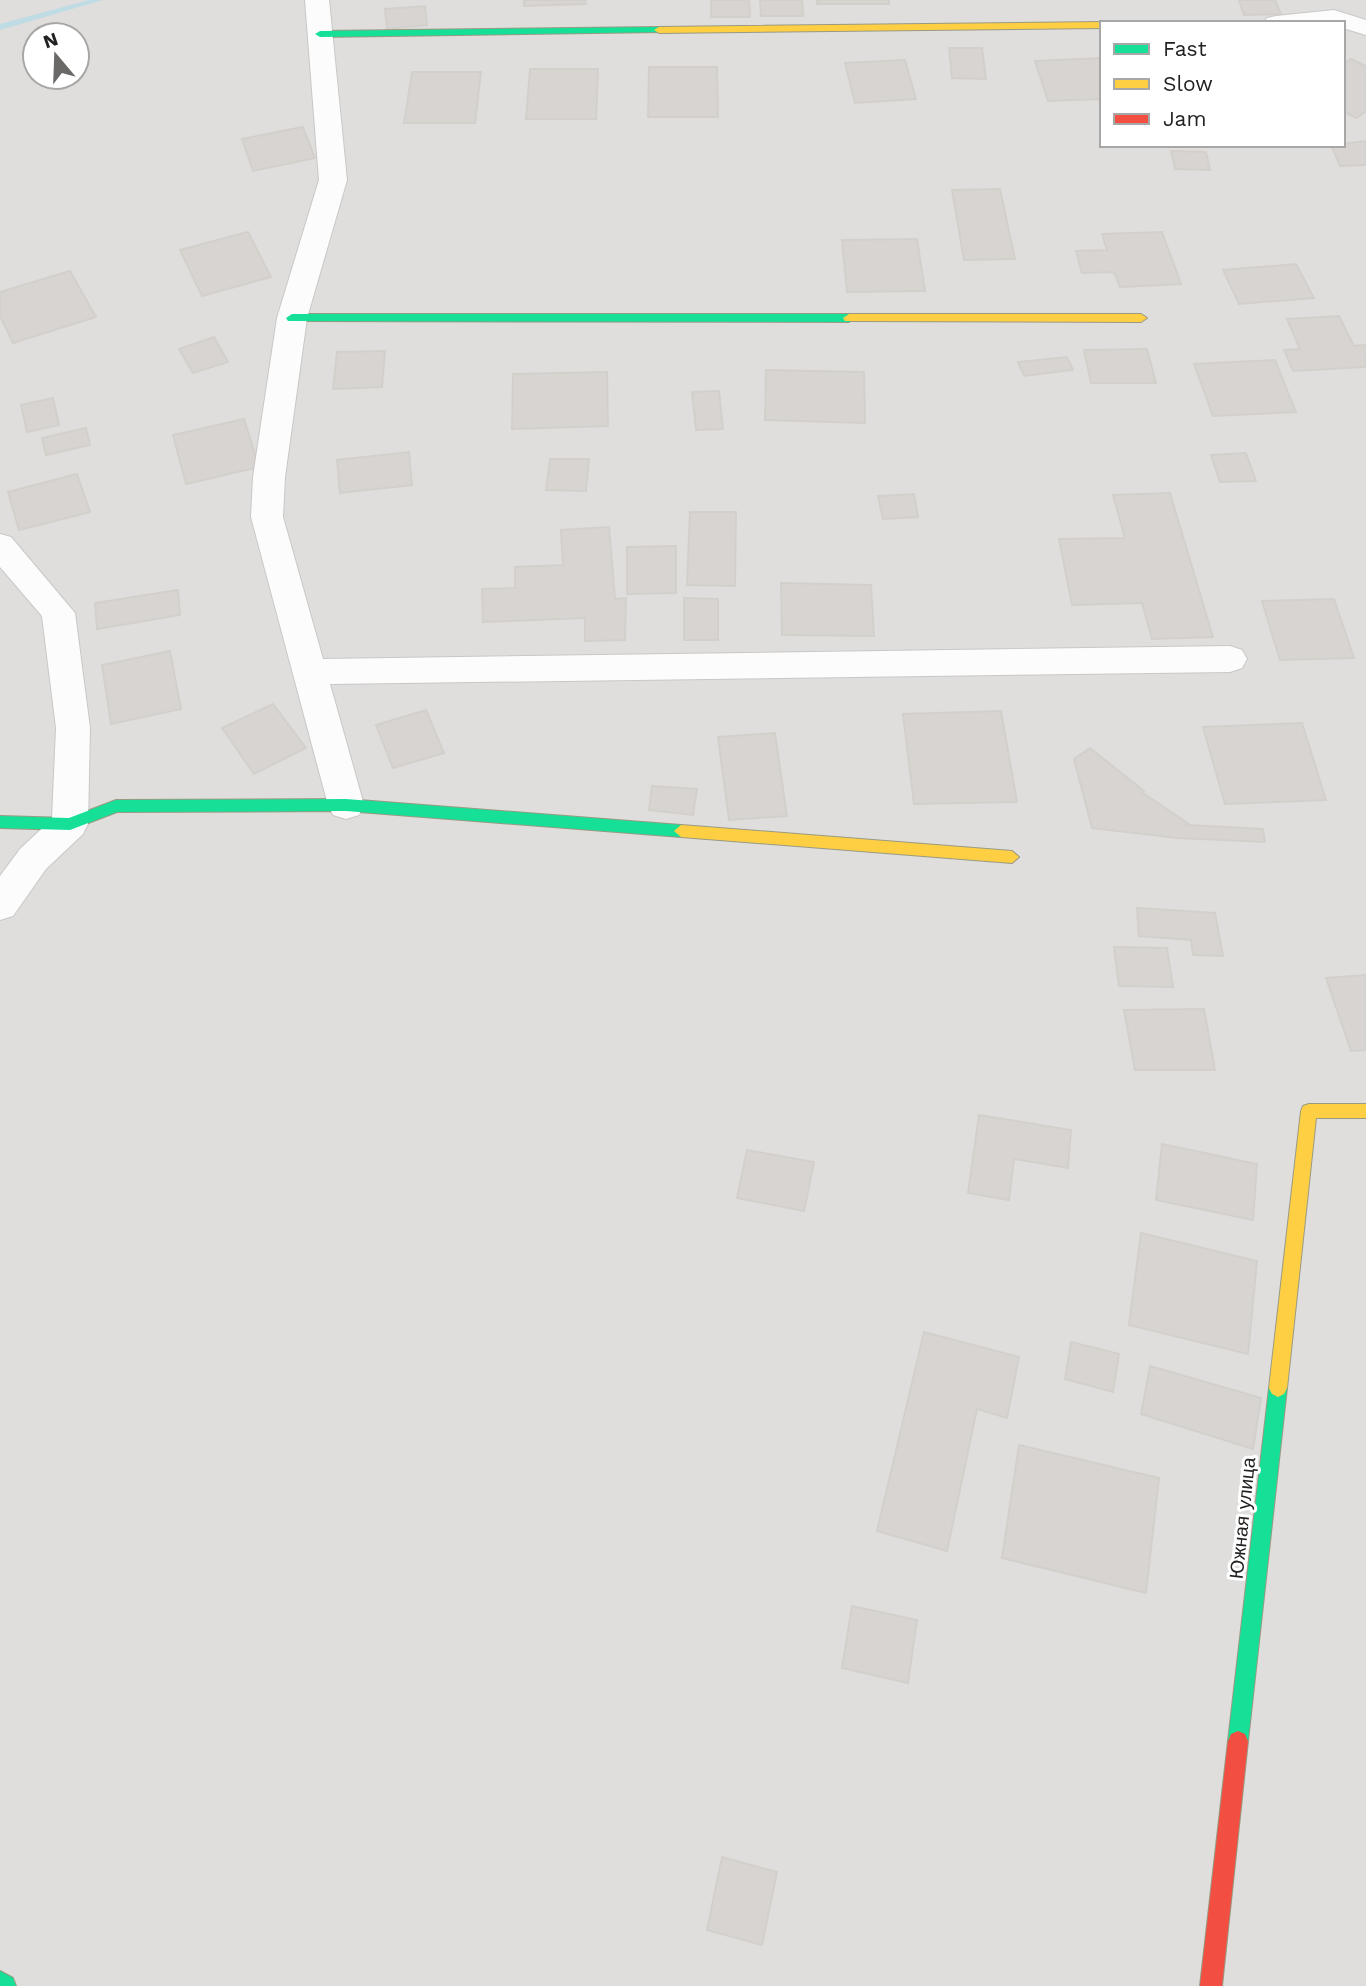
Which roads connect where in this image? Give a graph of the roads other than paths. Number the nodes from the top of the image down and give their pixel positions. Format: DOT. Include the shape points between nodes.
graph roads {
  1 [pos="317,0"];
  2 [pos="1295,21"];
  3 [pos="1100,25"];
  4 [pos="1366,28"];
  5 [pos="320,34"];
  6 [pos="292,318"];
  7 [pos="1142,318"];
  8 [pos="0,545"];
  9 [pos="1230,659"];
  10 [pos="308,672"];
  11 [pos="346,805"];
  12 [pos="0,822"];
  13 [pos="70,824"];
  14 [pos="1012,857"];
  15 [pos="0,905"];
  16 [pos="1366,1111"];
  17 [pos="0,1982"];
  18 [pos="5,1986"];
  19 [pos="1211,1986"];
  1 -- 5 [label="street"];
  2 -- 4 [label="street" via="1334,17"];
  3 -- 5 [label="street"];
  5 -- 6 [label="street" via="333,180"];
  6 -- 7 [label="street"];
  6 -- 10 [label="street" via="267,517"];
  8 -- 13 [label="street" via="58,613 72,728"];
  9 -- 10 [label="street"];
  10 -- 11 [label="street"];
  11 -- 13 [label="street" via="116,806"];
  11 -- 14 [label="street"];
  12 -- 13 [label="street"];
  13 -- 15 [label="street" via="33,859"];
  16 -- 19 [label="street, Южная улица" via="1310,1111"];
  17 -- 18 [label="street"];
}
